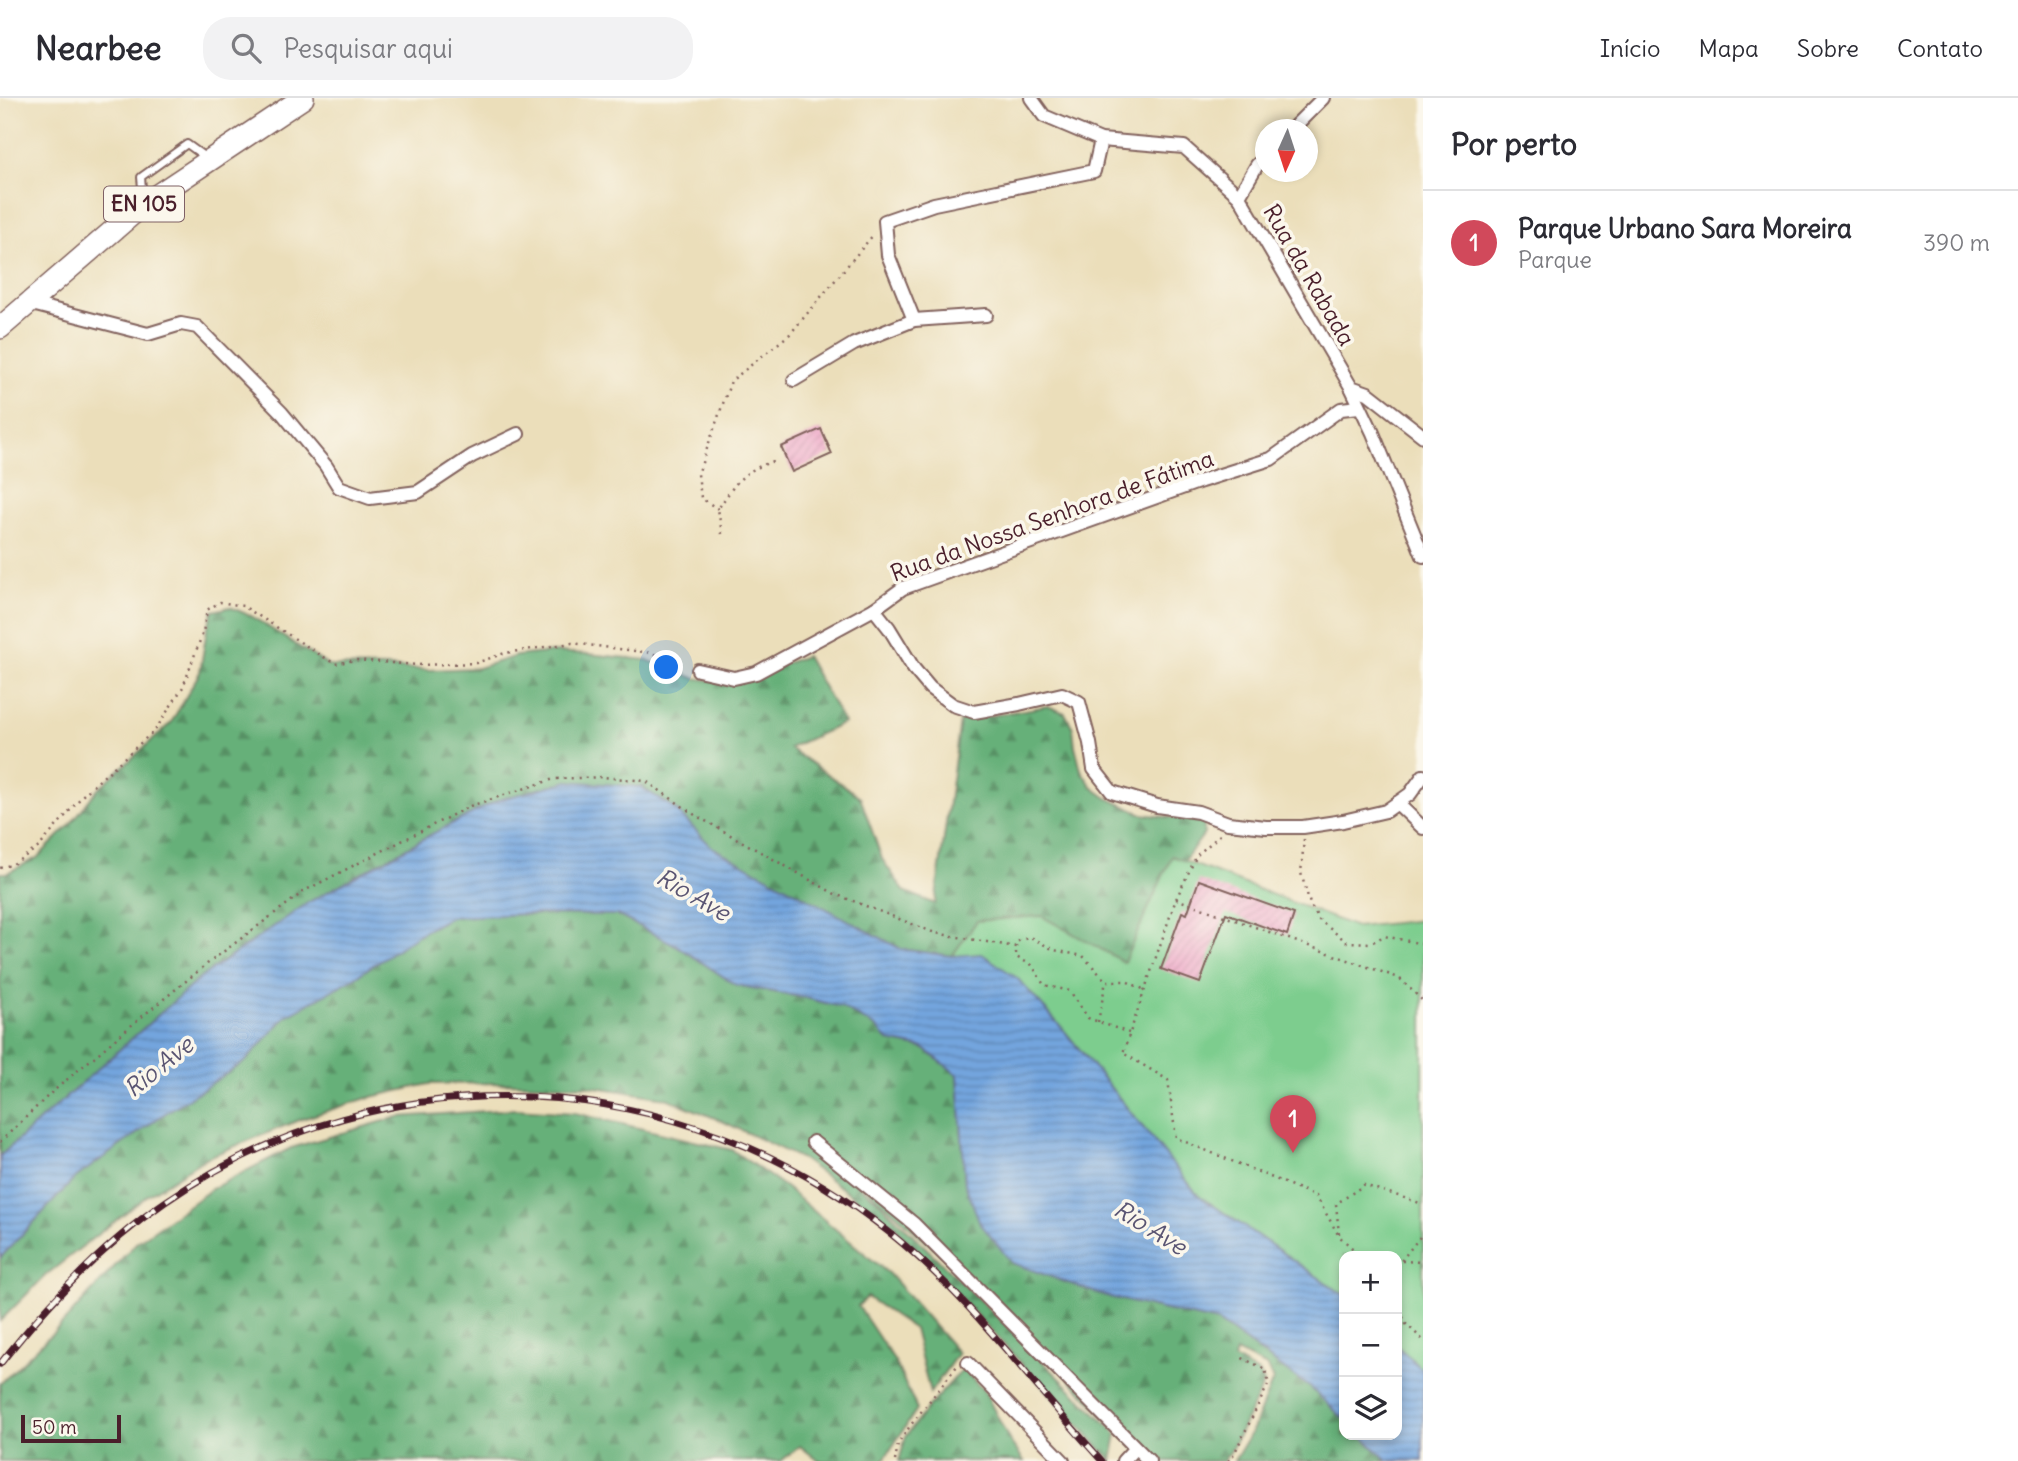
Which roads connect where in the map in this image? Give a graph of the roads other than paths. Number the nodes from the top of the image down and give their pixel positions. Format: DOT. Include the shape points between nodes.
graph roads {
  1 [pos="303,98"];
  2 [pos="1031,98"];
  3 [pos="1324,98"];
  4 [pos="1302,119"];
  5 [pos="1101,140"];
  6 [pos="1255,168"];
  7 [pos="1239,196"];
  8 [pos="28,303"];
  9 [pos="986,315"];
  10 [pos="914,320"];
  11 [pos="0,328"];
  12 [pos="794,380"];
  13 [pos="1351,387"];
  14 [pos="1359,407"];
  15 [pos="518,434"];
  16 [pos="1423,436"];
  17 [pos="1423,556"];
  18 [pos="874,609"];
  19 [pos="698,670"];
  20 [pos="1423,776"];
  21 [pos="1397,803"];
  22 [pos="1423,828"];
  23 [pos="813,1142"];
  24 [pos="968,1363"];
  25 [pos="1135,1448"];
  26 [pos="1063,1461"];
  27 [pos="1123,1461"];
  28 [pos="1149,1461"];
  1 -- 8 [label="main road, EN 105" via="144,204"];
  2 -- 5 [label="street, Rua da Rabada" via="1044,116"];
  3 -- 4 [label="street"];
  5 -- 7 [label="street, Rua da Rabada" via="1184,147"];
  5 -- 10 [label="street" via="1094,171 934,204 885,221 888,255"];
  6 -- 7 [label="street"];
  7 -- 13 [label="street, Rua da Rabada"];
  8 -- 11 [label="main road, EN 105"];
  8 -- 15 [label="street" via="148,334 181,324 197,327 282,413 340,487 370,498 418,492 472,456"];
  9 -- 10 [label="street"];
  10 -- 12 [label="street" via="854,344"];
  13 -- 14 [label="street, Rua da Rabada"];
  13 -- 16 [label="street" via="1368,393"];
  14 -- 17 [label="street, Rua da Rabada"];
  14 -- 18 [label="street, Rua da Nossa Senhora de Fátima" via="1341,409 1271,459 903,588"];
  18 -- 19 [label="street, Rua da Nossa Senhora de Fátima" via="756,673 734,678"];
  18 -- 21 [label="street" via="914,669 953,705 974,712 1062,694 1079,702 1094,769 1111,792 1157,806 1266,827 1343,821 1386,811"];
  20 -- 21 [label="street"];
  21 -- 22 [label="street"];
  23 -- 25 [label="street" via="914,1224"];
  24 -- 26 [label="street"];
  25 -- 27 [label="street"];
  25 -- 28 [label="street"];
}
